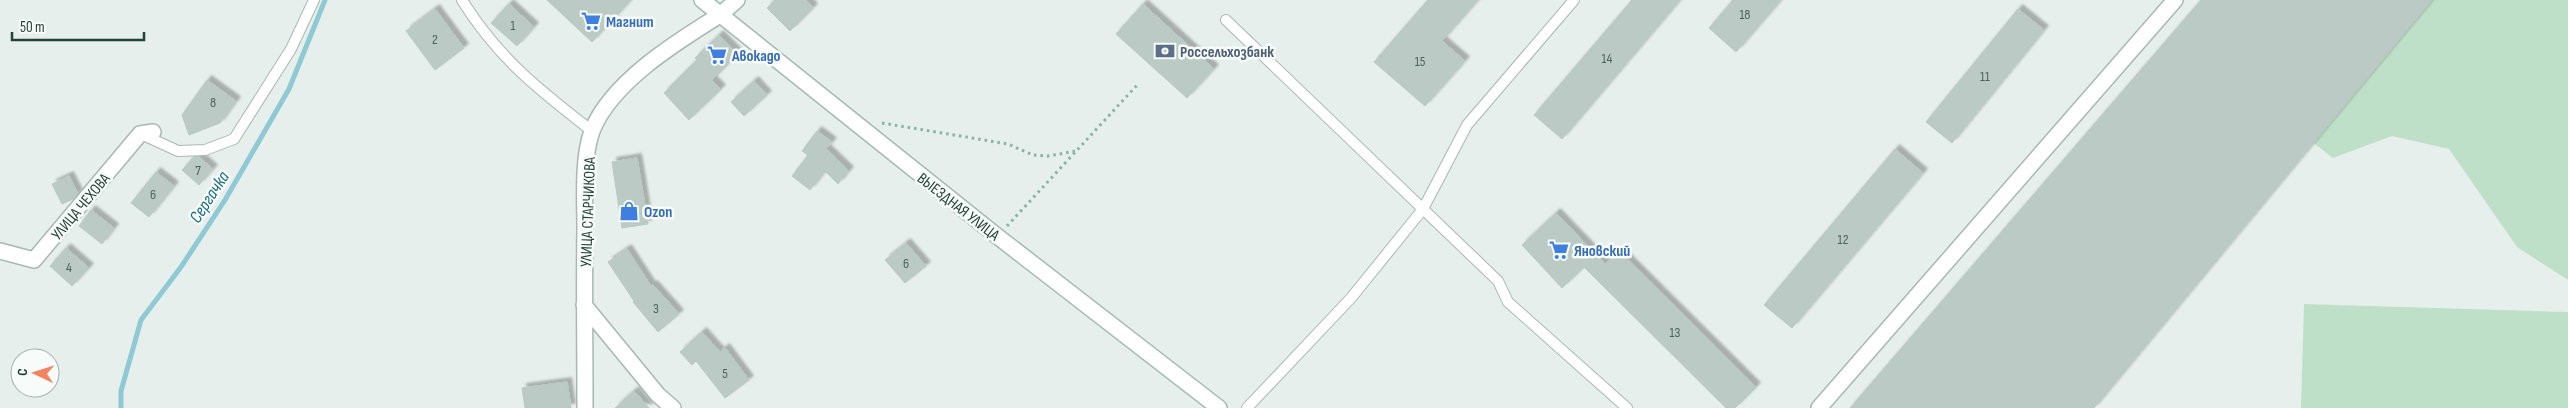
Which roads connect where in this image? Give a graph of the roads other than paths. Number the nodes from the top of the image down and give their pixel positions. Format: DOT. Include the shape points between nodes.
graph roads {
  1 [pos="314,0"];
  2 [pos="462,0"];
  3 [pos="702,0"];
  4 [pos="737,0"];
  5 [pos="1574,0"];
  6 [pos="2175,0"];
  7 [pos="720,15"];
  8 [pos="1226,20"];
  9 [pos="592,131"];
  10 [pos="146,133"];
  11 [pos="1424,209"];
  12 [pos="0,251"];
  13 [pos="584,305"];
  14 [pos="585,408"];
  15 [pos="673,408"];
  16 [pos="1219,408"];
  17 [pos="1247,408"];
  18 [pos="1627,408"];
  19 [pos="1819,408"];
  1 -- 10 [label="lane" via="291,49 234,139 205,150 178,151"];
  2 -- 9 [label="lane" via="480,30 528,81"];
  3 -- 7 [label="street, ВЫЕЗДНАЯ УЛИЦА"];
  4 -- 7 [label="street, УЛИЦА СТАРЧИКОВА"];
  5 -- 11 [label="lane" via="1467,125"];
  6 -- 19 [label="street"];
  7 -- 9 [label="street, УЛИЦА СТАРЧИКОВА" via="673,44 633,78 606,106"];
  7 -- 16 [label="street, ВЫЕЗДНАЯ УЛИЦА"];
  8 -- 11 [label="lane"];
  9 -- 13 [label="street, УЛИЦА СТАРЧИКОВА" via="585,174"];
  10 -- 12 [label="street, УЛИЦА ЧЕХОВА" via="34,260"];
  11 -- 17 [label="lane" via="1351,298"];
  11 -- 18 [label="lane" via="1498,281 1508,302"];
  13 -- 14 [label="street, УЛИЦА СТАРЧИКОВА"];
  13 -- 15 [label="street"];
}
